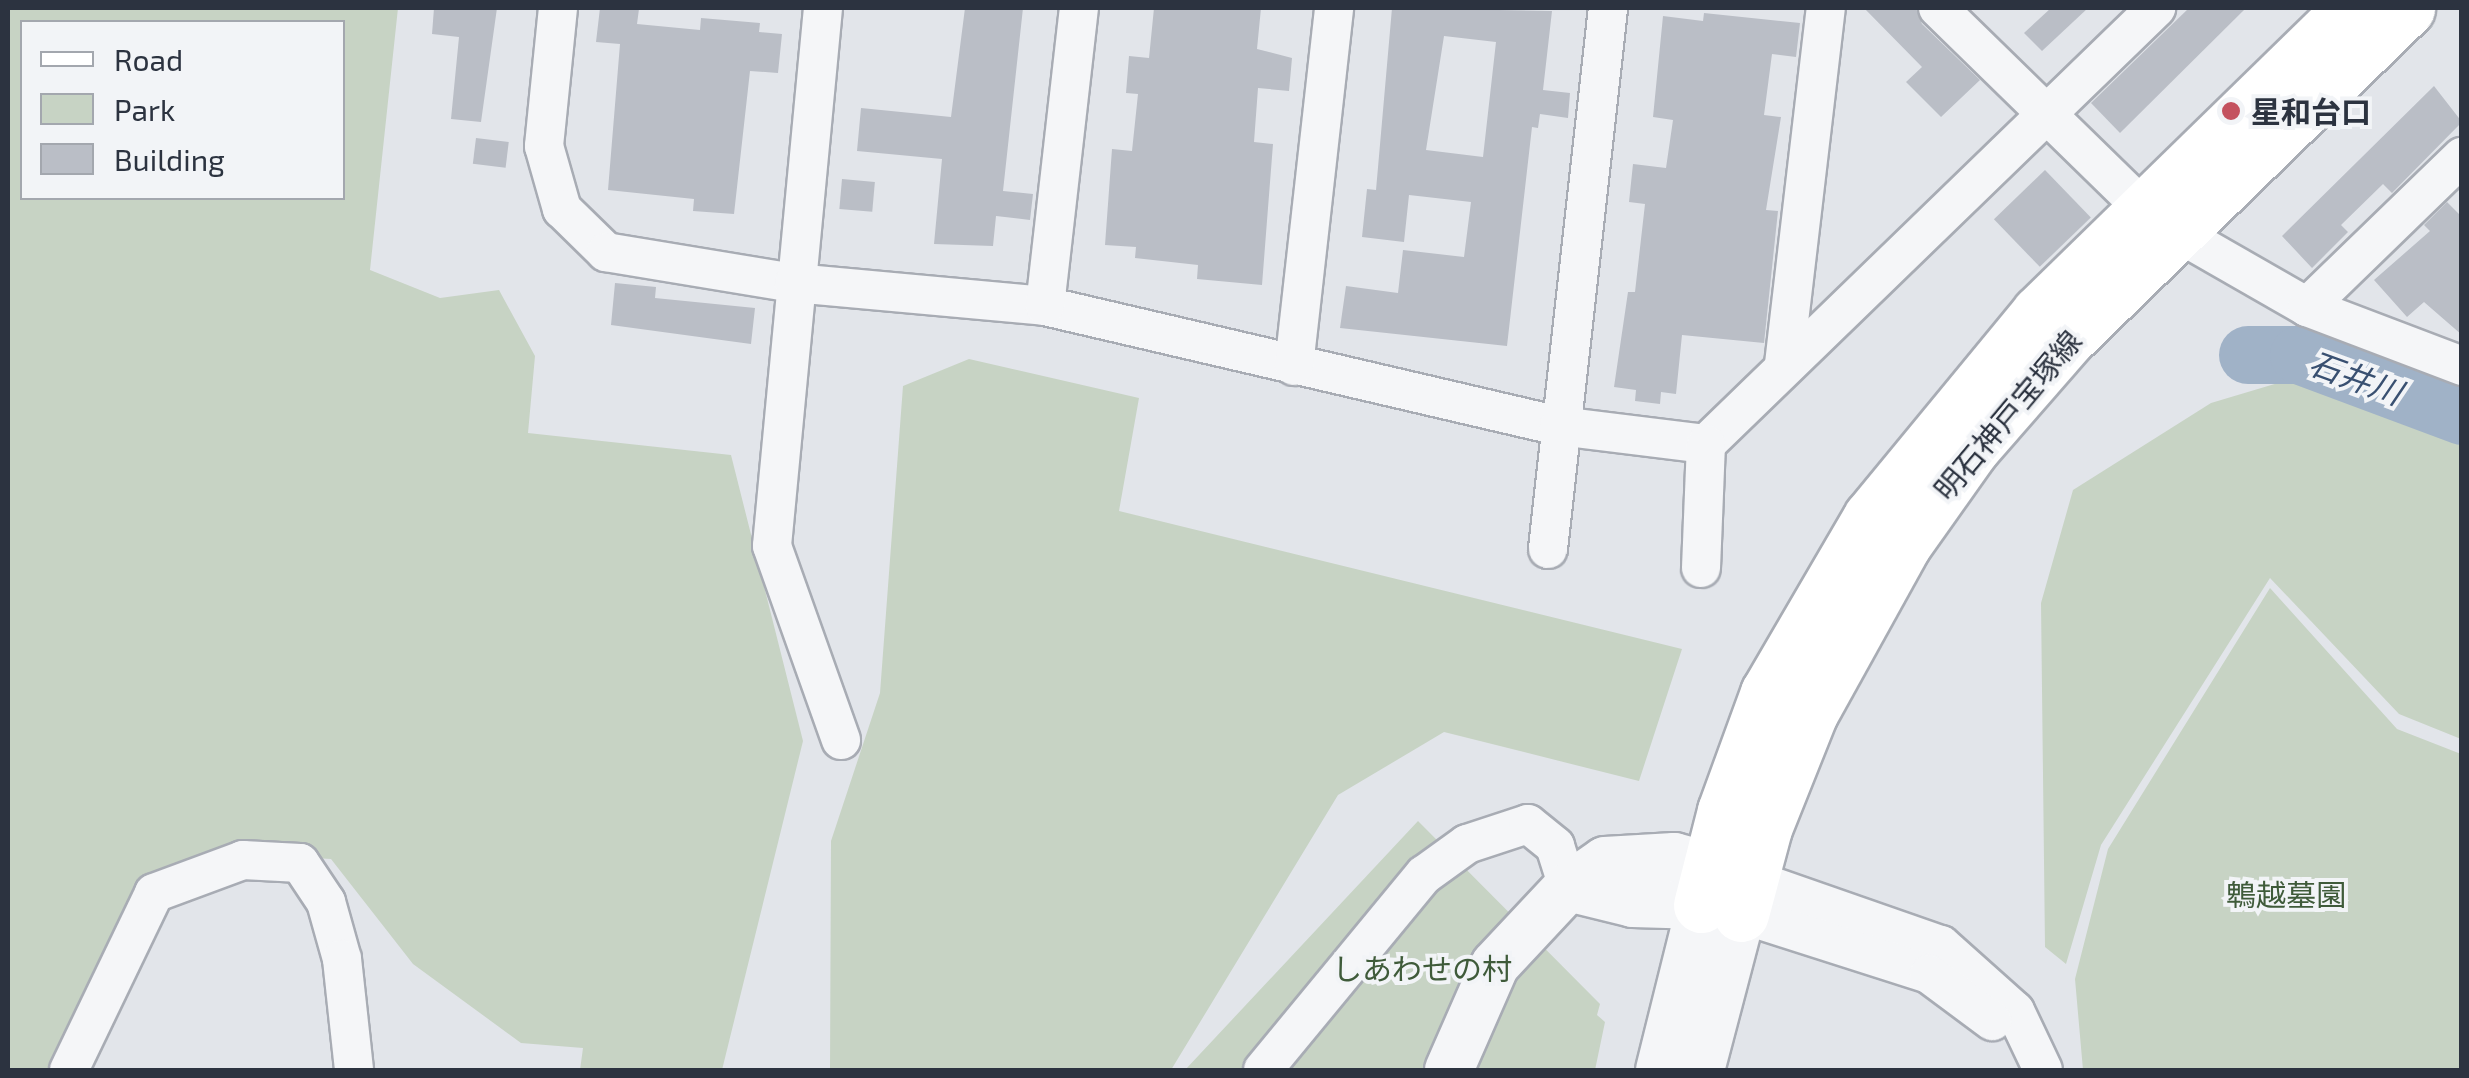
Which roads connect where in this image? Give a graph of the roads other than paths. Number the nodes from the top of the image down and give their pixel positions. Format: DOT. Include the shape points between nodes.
graph roads {
  1 [pos="558,8"];
  2 [pos="824,8"];
  3 [pos="1079,8"];
  4 [pos="1334,8"];
  5 [pos="1608,8"];
  6 [pos="1826,8"];
  7 [pos="1938,8"];
  8 [pos="2156,8"];
  9 [pos="2352,8"];
  10 [pos="2408,8"];
  11 [pos="2045,118"];
  12 [pos="2461,158"];
  13 [pos="2161,222"];
  14 [pos="794,283"];
  15 [pos="1044,306"];
  16 [pos="2307,308"];
  17 [pos="1784,364"];
  18 [pos="1294,366"];
  19 [pos="2462,366"];
  20 [pos="1559,426"];
  21 [pos="1706,444"];
  22 [pos="1548,549"];
  23 [pos="1701,568"];
  24 [pos="841,740"];
  25 [pos="1568,887"];
  26 [pos="1725,891"];
  27 [pos="69,1070"];
  28 [pos="354,1070"];
  29 [pos="1263,1070"];
  30 [pos="1448,1070"];
  31 [pos="1660,1070"];
  32 [pos="1700,1070"];
  33 [pos="2020,1070"];
  34 [pos="2043,1070"];
  1 -- 14 [label="street" via="544,146 562,209 606,252"];
  2 -- 14 [label="street"];
  3 -- 15 [label="street"];
  4 -- 18 [label="street"];
  5 -- 20 [label="street"];
  6 -- 17 [label="street"];
  7 -- 11 [label="street"];
  8 -- 11 [label="street"];
  9 -- 13 [label="main road, 明石神戸宝塚線"];
  10 -- 13 [label="main road, 明石神戸宝塚線"];
  11 -- 13 [label="street"];
  11 -- 17 [label="street"];
  12 -- 16 [label="street"];
  13 -- 16 [label="street"];
  13 -- 26 [label="main road, 明石神戸宝塚線" via="2039,313 1870,518 1768,693"];
  14 -- 15 [label="street"];
  14 -- 24 [label="street" via="772,546"];
  15 -- 18 [label="street"];
  16 -- 19 [label="street"];
  17 -- 21 [label="street"];
  18 -- 20 [label="street"];
  20 -- 21 [label="street"];
  20 -- 22 [label="street"];
  21 -- 23 [label="street"];
  25 -- 26 [label="street" via="1605,862 1651,856"];
  25 -- 29 [label="street" via="1555,846 1528,824 1467,844 1424,875"];
  25 -- 30 [label="street" via="1495,965"];
  26 -- 31 [label="street"];
  26 -- 32 [label="street"];
  26 -- 33 [label="street" via="1929,974 1990,1018"];
  26 -- 34 [label="street" via="1940,945 2015,1011"];
  27 -- 28 [label="street" via="154,893 242,860 300,863 326,902 342,958"];
}
